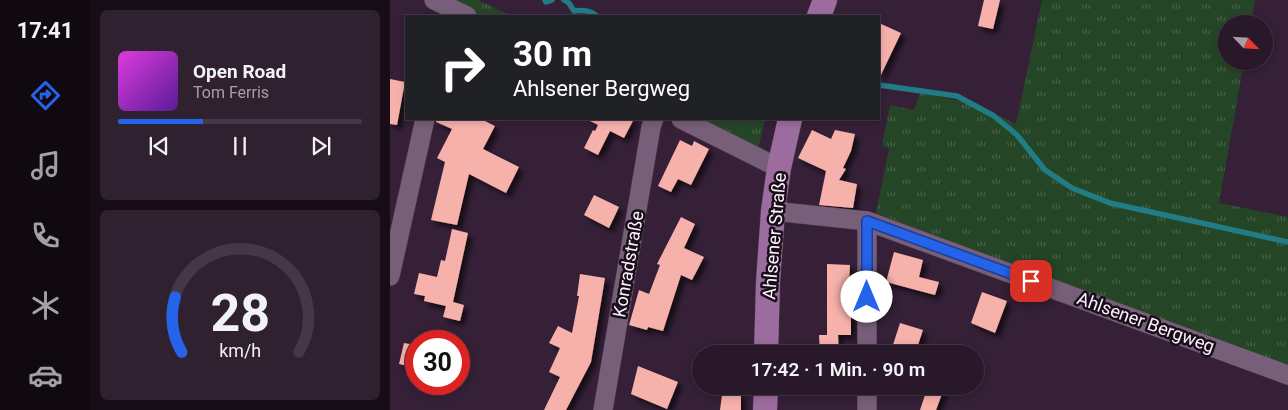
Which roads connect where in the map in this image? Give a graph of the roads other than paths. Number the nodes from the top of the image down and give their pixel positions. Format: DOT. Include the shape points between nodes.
graph roads {
  1 [pos="825,0"];
  2 [pos="444,8"];
  3 [pos="464,15"];
  4 [pos="820,15"];
  5 [pos="425,120"];
  6 [pos="654,120"];
  7 [pos="683,120"];
  8 [pos="790,120"];
  9 [pos="778,168"];
  10 [pos="773,211"];
  11 [pos="867,221"];
  12 [pos="395,229"];
  13 [pos="390,276"];
  14 [pos="766,345"];
  15 [pos="867,345"];
  16 [pos="1288,375"];
  17 [pos="766,395"];
  18 [pos="867,395"];
  19 [pos="604,410"];
  20 [pos="765,410"];
  21 [pos="867,410"];
  1 -- 4 [label="main road"];
  2 -- 3 [label="street"];
  5 -- 12 [label="street"];
  6 -- 19 [label="street, Konradstraße"];
  7 -- 9 [label="street"];
  8 -- 9 [label="main road, Ahlsener Straße"];
  9 -- 10 [label="main road, Ahlsener Straße"];
  10 -- 11 [label="street, Ahlsener Bergweg"];
  10 -- 14 [label="main road, Ahlsener Straße"];
  11 -- 15 [label="street"];
  11 -- 16 [label="street, Ahlsener Bergweg"];
  12 -- 13 [label="street"];
  17 -- 20 [label="main road"];
  18 -- 21 [label="street"];
}
